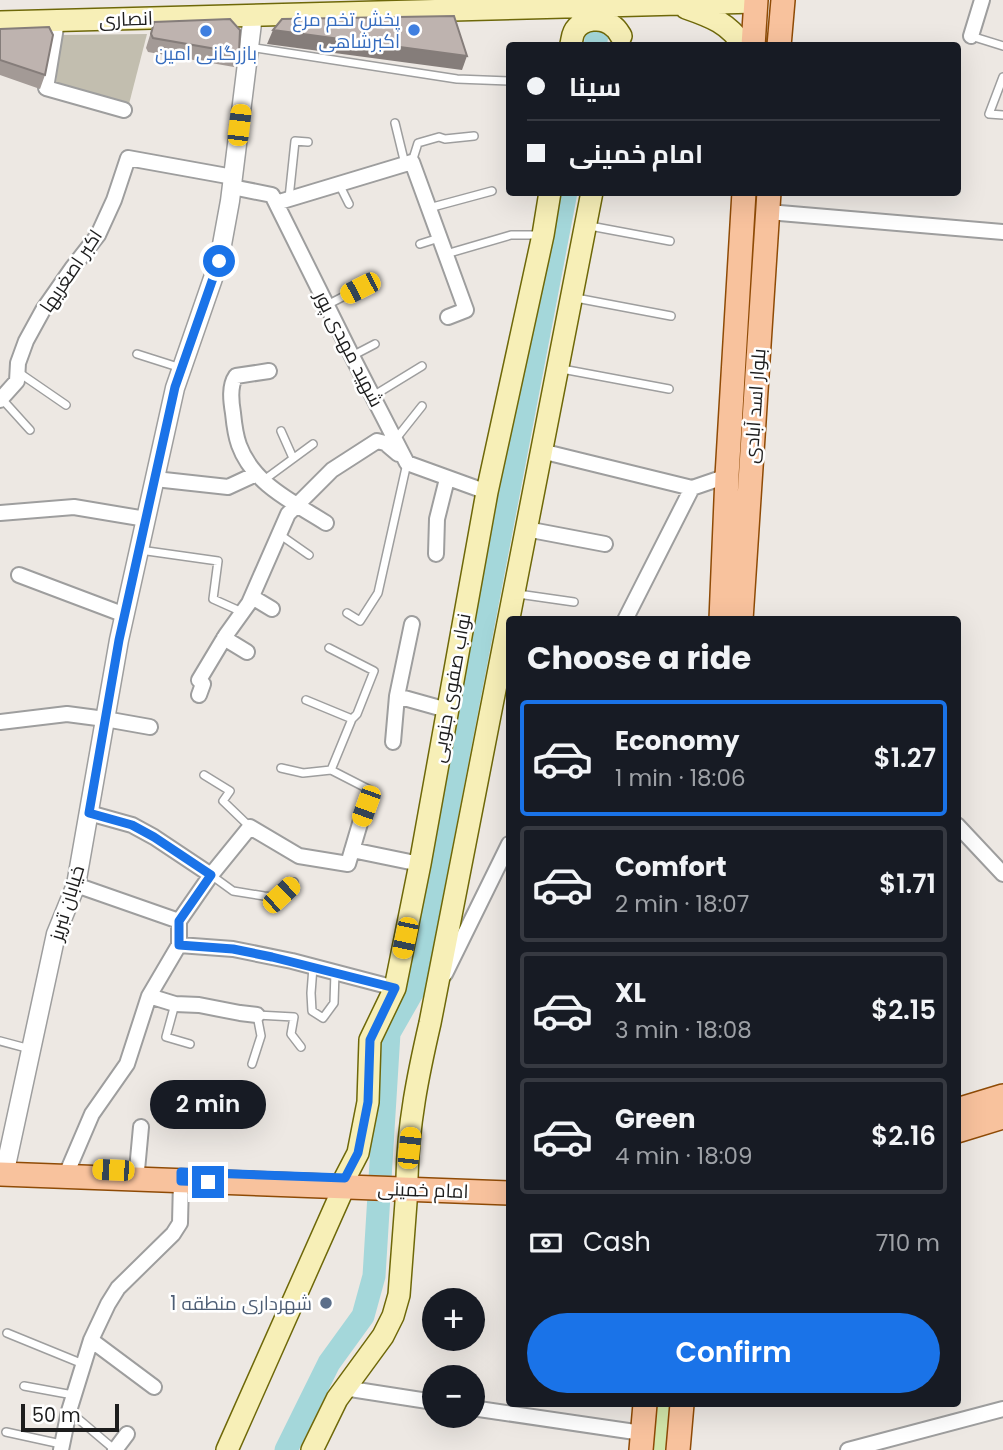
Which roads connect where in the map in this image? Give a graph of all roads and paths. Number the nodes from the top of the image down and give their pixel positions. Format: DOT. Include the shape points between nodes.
graph roads {
  1 [pos="783,0"];
  2 [pos="982,0"];
  3 [pos="758,1"];
  4 [pos="638,4"];
  5 [pos="675,4"];
  6 [pos="344,6"];
  7 [pos="370,6"];
  8 [pos="533,7"];
  9 [pos="253,15"];
  10 [pos="57,21"];
  11 [pos="0,22"];
  12 [pos="971,36"];
  13 [pos="620,41"];
  14 [pos="569,42"];
  15 [pos="572,42"];
  16 [pos="741,42"];
  17 [pos="753,42"];
  18 [pos="779,42"];
  19 [pos="1003,46"];
  20 [pos="248,47"];
  21 [pos="1003,77"];
  22 [pos="506,81"];
  23 [pos="124,110"];
  24 [pos="1003,115"];
  25 [pos="395,123"];
  26 [pos="474,135"];
  27 [pos="307,142"];
  28 [pos="408,163"];
  29 [pos="232,182"];
  30 [pos="339,184"];
  31 [pos="492,191"];
  32 [pos="549,196"];
  33 [pos="591,196"];
  34 [pos="744,196"];
  35 [pos="283,201"];
  36 [pos="769,202"];
  37 [pos="349,204"];
  38 [pos="429,208"];
  39 [pos="586,225"];
  40 [pos="1003,232"];
  41 [pos="543,235"];
  42 [pos="440,237"];
  43 [pos="670,241"];
  44 [pos="420,244"];
  45 [pos="446,254"];
  46 [pos="360,288"];
  47 [pos="571,297"];
  48 [pos="327,305"];
  49 [pos="671,316"];
  50 [pos="448,317"];
  51 [pos="375,344"];
  52 [pos="137,354"];
  53 [pos="352,356"];
  54 [pos="422,366"];
  55 [pos="182,368"];
  56 [pos="558,369"];
  57 [pos="18,371"];
  58 [pos="269,371"];
  59 [pos="732,388"];
  60 [pos="669,389"];
  61 [pos="755,390"];
  62 [pos="372,397"];
  63 [pos="1,399"];
  64 [pos="66,405"];
  65 [pos="422,406"];
  66 [pos="30,430"];
  67 [pos="281,431"];
  68 [pos="395,440"];
  69 [pos="313,444"];
  70 [pos="541,451"];
  71 [pos="293,458"];
  72 [pos="407,463"];
  73 [pos="727,476"];
  74 [pos="259,477"];
  75 [pos="155,479"];
  76 [pos="447,479"];
  77 [pos="692,488"];
  78 [pos="487,492"];
  79 [pos="296,504"];
  80 [pos="0,513"];
  81 [pos="146,519"];
  82 [pos="326,523"];
  83 [pos="526,529"];
  84 [pos="279,534"];
  85 [pos="605,544"];
  86 [pos="139,550"];
  87 [pos="436,554"];
  88 [pos="309,555"];
  89 [pos="19,575"];
  90 [pos="513,594"];
  91 [pos="252,597"];
  92 [pos="575,602"];
  93 [pos="272,609"];
  94 [pos="243,612"];
  95 [pos="347,613"];
  96 [pos="125,615"];
  97 [pos="510,616"];
  98 [pos="627,616"];
  99 [pos="722,616"];
  100 [pos="741,616"];
  101 [pos="412,624"];
  102 [pos="224,638"];
  103 [pos="329,648"];
  104 [pos="247,652"];
  105 [pos="505,658"];
  106 [pos="199,695"];
  107 [pos="397,696"];
  108 [pos="306,700"];
  109 [pos="447,710"];
  110 [pos="105,719"];
  111 [pos="352,719"];
  112 [pos="0,722"];
  113 [pos="150,727"];
  114 [pos="393,743"];
  115 [pos="281,768"];
  116 [pos="331,770"];
  117 [pos="204,775"];
  118 [pos="89,813"];
  119 [pos="361,820"];
  120 [pos="250,827"];
  121 [pos="961,829"];
  122 [pos="352,850"];
  123 [pos="506,850"];
  124 [pos="420,864"];
  125 [pos="1003,874"];
  126 [pos="211,875"];
  127 [pos="294,882"];
  128 [pos="76,885"];
  129 [pos="179,921"];
  130 [pos="179,945"];
  131 [pos="313,967"];
  132 [pos="335,972"];
  133 [pos="395,988"];
  134 [pos="149,996"];
  135 [pos="435,996"];
  136 [pos="175,1004"];
  137 [pos="257,1015"];
  138 [pos="0,1041"];
  139 [pos="190,1044"];
  140 [pos="300,1047"];
  141 [pos="31,1049"];
  142 [pos="252,1064"];
  143 [pos="1003,1096"];
  144 [pos="961,1109"];
  145 [pos="1003,1118"];
  146 [pos="141,1127"];
  147 [pos="961,1130"];
  148 [pos="137,1170"];
  149 [pos="2,1171"];
  150 [pos="66,1173"];
  151 [pos="181,1176"];
  152 [pos="506,1179"];
  153 [pos="349,1182"];
  154 [pos="403,1184"];
  155 [pos="506,1193"];
  156 [pos="7,1333"];
  157 [pos="91,1340"];
  158 [pos="84,1364"];
  159 [pos="24,1386"];
  160 [pos="154,1387"];
  161 [pos="344,1388"];
  162 [pos="74,1395"];
  163 [pos="422,1400"];
  164 [pos="645,1407"];
  165 [pos="682,1407"];
  166 [pos="1003,1409"];
  167 [pos="69,1411"];
  168 [pos="485,1411"];
  169 [pos="6,1432"];
  170 [pos="127,1434"];
  171 [pos="641,1442"];
  172 [pos="62,1447"];
  173 [pos="115,1450"];
  174 [pos="227,1450"];
  175 [pos="312,1450"];
  176 [pos="678,1450"];
  177 [pos="848,1450"];
  1 -- 18 [label="main road"];
  2 -- 12 [label="street"];
  3 -- 5 [label="main road, انصاری"];
  3 -- 17 [label="main road"];
  4 -- 5 [label="main road, انصاری"];
  4 -- 8 [label="main road, انصاری"];
  4 -- 13 [label="main road"];
  5 -- 16 [label="main road" via="716,19"];
  6 -- 7 [label="main road, انصاری"];
  6 -- 9 [label="main road, انصاری"];
  7 -- 8 [label="main road, انصاری"];
  8 -- 14 [label="main road" via="560,25"];
  9 -- 10 [label="main road, انصاری"];
  9 -- 20 [label="street, خیابان تبریز"];
  10 -- 11 [label="main road, انصاری"];
  10 -- 23 [label="street" via="46,88"];
  12 -- 19 [label="lane"];
  13 -- 15 [label="main road" via="614,27 593,20 582,24"];
  20 -- 22 [label="lane" via="457,79"];
  20 -- 29 [label="street, خیابان تبریز"];
  21 -- 24 [label="lane" via="989,114"];
  25 -- 28 [label="lane"];
  26 -- 28 [label="lane" via="418,143"];
  27 -- 35 [label="lane" via="295,141"];
  28 -- 30 [label="street"];
  28 -- 38 [label="street"];
  29 -- 35 [label="street"];
  29 -- 55 [label="street, خیابان تبریز" via="219,261"];
  29 -- 57 [label="street, اکبر اصغریها" via="128,158 98,235 43,310 26,341"];
  30 -- 35 [label="street"];
  30 -- 37 [label="lane"];
  31 -- 38 [label="lane"];
  32 -- 41 [label="main road, نواب صفوی جنوبی"];
  33 -- 39 [label="main road"];
  34 -- 59 [label="main road, بلوار اسد آبادی"];
  35 -- 48 [label="street, شهید مهدی پور"];
  36 -- 40 [label="street"];
  36 -- 61 [label="main road, بلوار اسد آبادی"];
  38 -- 42 [label="street"];
  39 -- 43 [label="lane"];
  39 -- 47 [label="main road"];
  41 -- 45 [label="lane" via="511,235"];
  41 -- 78 [label="main road, نواب صفوی جنوبی"];
  42 -- 44 [label="lane"];
  42 -- 45 [label="street"];
  45 -- 50 [label="street" via="466,310"];
  46 -- 48 [label="lane"];
  47 -- 49 [label="lane"];
  47 -- 56 [label="main road"];
  48 -- 53 [label="street, شهید مهدی پور"];
  51 -- 53 [label="lane"];
  52 -- 55 [label="lane"];
  53 -- 62 [label="street, شهید مهدی پور"];
  54 -- 62 [label="lane"];
  55 -- 75 [label="street, خیابان تبریز"];
  56 -- 60 [label="lane"];
  56 -- 70 [label="main road"];
  57 -- 63 [label="street, اکبر اصغریها" via="17,381"];
  57 -- 64 [label="lane"];
  58 -- 74 [label="street" via="236,376 232,381 239,446"];
  59 -- 61 [label="main road"];
  59 -- 73 [label="main road, بلوار اسد آبادی"];
  61 -- 100 [label="main road, بلوار اسد آبادی"];
  62 -- 68 [label="street, شهید مهدی پور"];
  63 -- 66 [label="lane"];
  65 -- 68 [label="lane"];
  67 -- 71 [label="lane"];
  68 -- 72 [label="street, شهید مهدی پور"];
  69 -- 71 [label="lane"];
  70 -- 77 [label="street"];
  70 -- 83 [label="main road"];
  71 -- 74 [label="lane"];
  72 -- 76 [label="street"];
  72 -- 79 [label="street" via="377,441 332,470"];
  72 -- 95 [label="lane" via="378,593 360,621"];
  73 -- 77 [label="street"];
  73 -- 99 [label="main road, بلوار اسد آبادی"];
  74 -- 75 [label="street" via="228,487"];
  74 -- 79 [label="street"];
  75 -- 81 [label="street, خیابان تبریز"];
  76 -- 78 [label="street"];
  76 -- 87 [label="street" via="437,519"];
  77 -- 98 [label="street"];
  78 -- 109 [label="main road, نواب صفوی جنوبی"];
  79 -- 82 [label="street"];
  79 -- 84 [label="street"];
  80 -- 81 [label="street" via="74,507"];
  81 -- 86 [label="street, خیابان تبریز"];
  83 -- 85 [label="street"];
  83 -- 90 [label="main road"];
  84 -- 88 [label="lane"];
  84 -- 91 [label="street"];
  86 -- 94 [label="lane" via="218,561 213,599"];
  86 -- 96 [label="street, خیابان تبریز"];
  89 -- 96 [label="street"];
  90 -- 92 [label="lane"];
  90 -- 97 [label="main road"];
  91 -- 93 [label="street"];
  91 -- 94 [label="street"];
  94 -- 102 [label="street"];
  96 -- 110 [label="street, خیابان تبریز"];
  101 -- 107 [label="street"];
  102 -- 104 [label="street"];
  102 -- 106 [label="street" via="200,680 204,684"];
  103 -- 111 [label="lane" via="374,671"];
  105 -- 135 [label="main road"];
  107 -- 109 [label="street"];
  107 -- 114 [label="street"];
  108 -- 111 [label="lane"];
  109 -- 124 [label="main road, نواب صفوی جنوبی"];
  110 -- 112 [label="street" via="67,714"];
  110 -- 113 [label="street"];
  110 -- 118 [label="street, خیابان تبریز"];
  111 -- 116 [label="lane"];
  115 -- 116 [label="lane" via="303,773"];
  116 -- 119 [label="lane" via="372,791"];
  117 -- 120 [label="lane" via="230,791 223,801"];
  118 -- 126 [label="street" via="132,825"];
  118 -- 128 [label="street, خیابان تبریز"];
  119 -- 122 [label="street"];
  120 -- 122 [label="street" via="299,856 348,864"];
  120 -- 126 [label="street"];
  121 -- 125 [label="street"];
  122 -- 124 [label="street"];
  123 -- 135 [label="street"];
  124 -- 133 [label="main road, نواب صفوی جنوبی"];
  126 -- 127 [label="lane" via="233,891 264,897 281,895"];
  126 -- 129 [label="street"];
  128 -- 129 [label="street"];
  128 -- 141 [label="street, خیابان تبریز" via="56,934"];
  129 -- 130 [label="street"];
  130 -- 131 [label="street" via="233,949"];
  130 -- 134 [label="street"];
  131 -- 132 [label="street"];
  131 -- 132 [label="lane" via="312,1011 323,1018 334,1003"];
  132 -- 133 [label="street"];
  133 -- 153 [label="main road, نواب صفوی جنوبی" via="370,1040 368,1102"];
  134 -- 136 [label="street"];
  134 -- 150 [label="street" via="127,1064 92,1114"];
  135 -- 154 [label="main road" via="415,1091"];
  136 -- 137 [label="street"];
  136 -- 139 [label="lane" via="166,1037"];
  137 -- 140 [label="lane" via="294,1017 291,1034"];
  137 -- 142 [label="lane" via="261,1036"];
  138 -- 141 [label="lane"];
  141 -- 149 [label="street, خیابان تبریز"];
  143 -- 144 [label="main road"];
  145 -- 147 [label="main road"];
  146 -- 148 [label="street"];
  148 -- 150 [label="main road, امام خمینی"];
  148 -- 151 [label="main road, امام خمینی"];
  149 -- 150 [label="main road, امام خمینی"];
  150 -- 151 [label="main road, امام خمینی"];
  151 -- 153 [label="main road, امام خمینی"];
  151 -- 157 [label="street" via="180,1223 118,1288"];
  152 -- 154 [label="main road, امام خمینی"];
  153 -- 154 [label="main road, امام خمینی"];
  153 -- 174 [label="main road, نواب صفوی جنوبی"];
  154 -- 155 [label="main road, امام خمینی"];
  154 -- 161 [label="main road" via="399,1295 393,1316"];
  156 -- 158 [label="lane"];
  157 -- 158 [label="street"];
  157 -- 160 [label="street"];
  158 -- 162 [label="street"];
  159 -- 162 [label="lane"];
  161 -- 163 [label="street"];
  161 -- 175 [label="main road"];
  162 -- 167 [label="street"];
  164 -- 171 [label="main road"];
  165 -- 176 [label="main road"];
  166 -- 177 [label="street"];
  167 -- 172 [label="street"];
  167 -- 173 [label="lane"];
  168 -- 171 [label="street"];
  169 -- 172 [label="lane"];
  170 -- 173 [label="street"];
}
